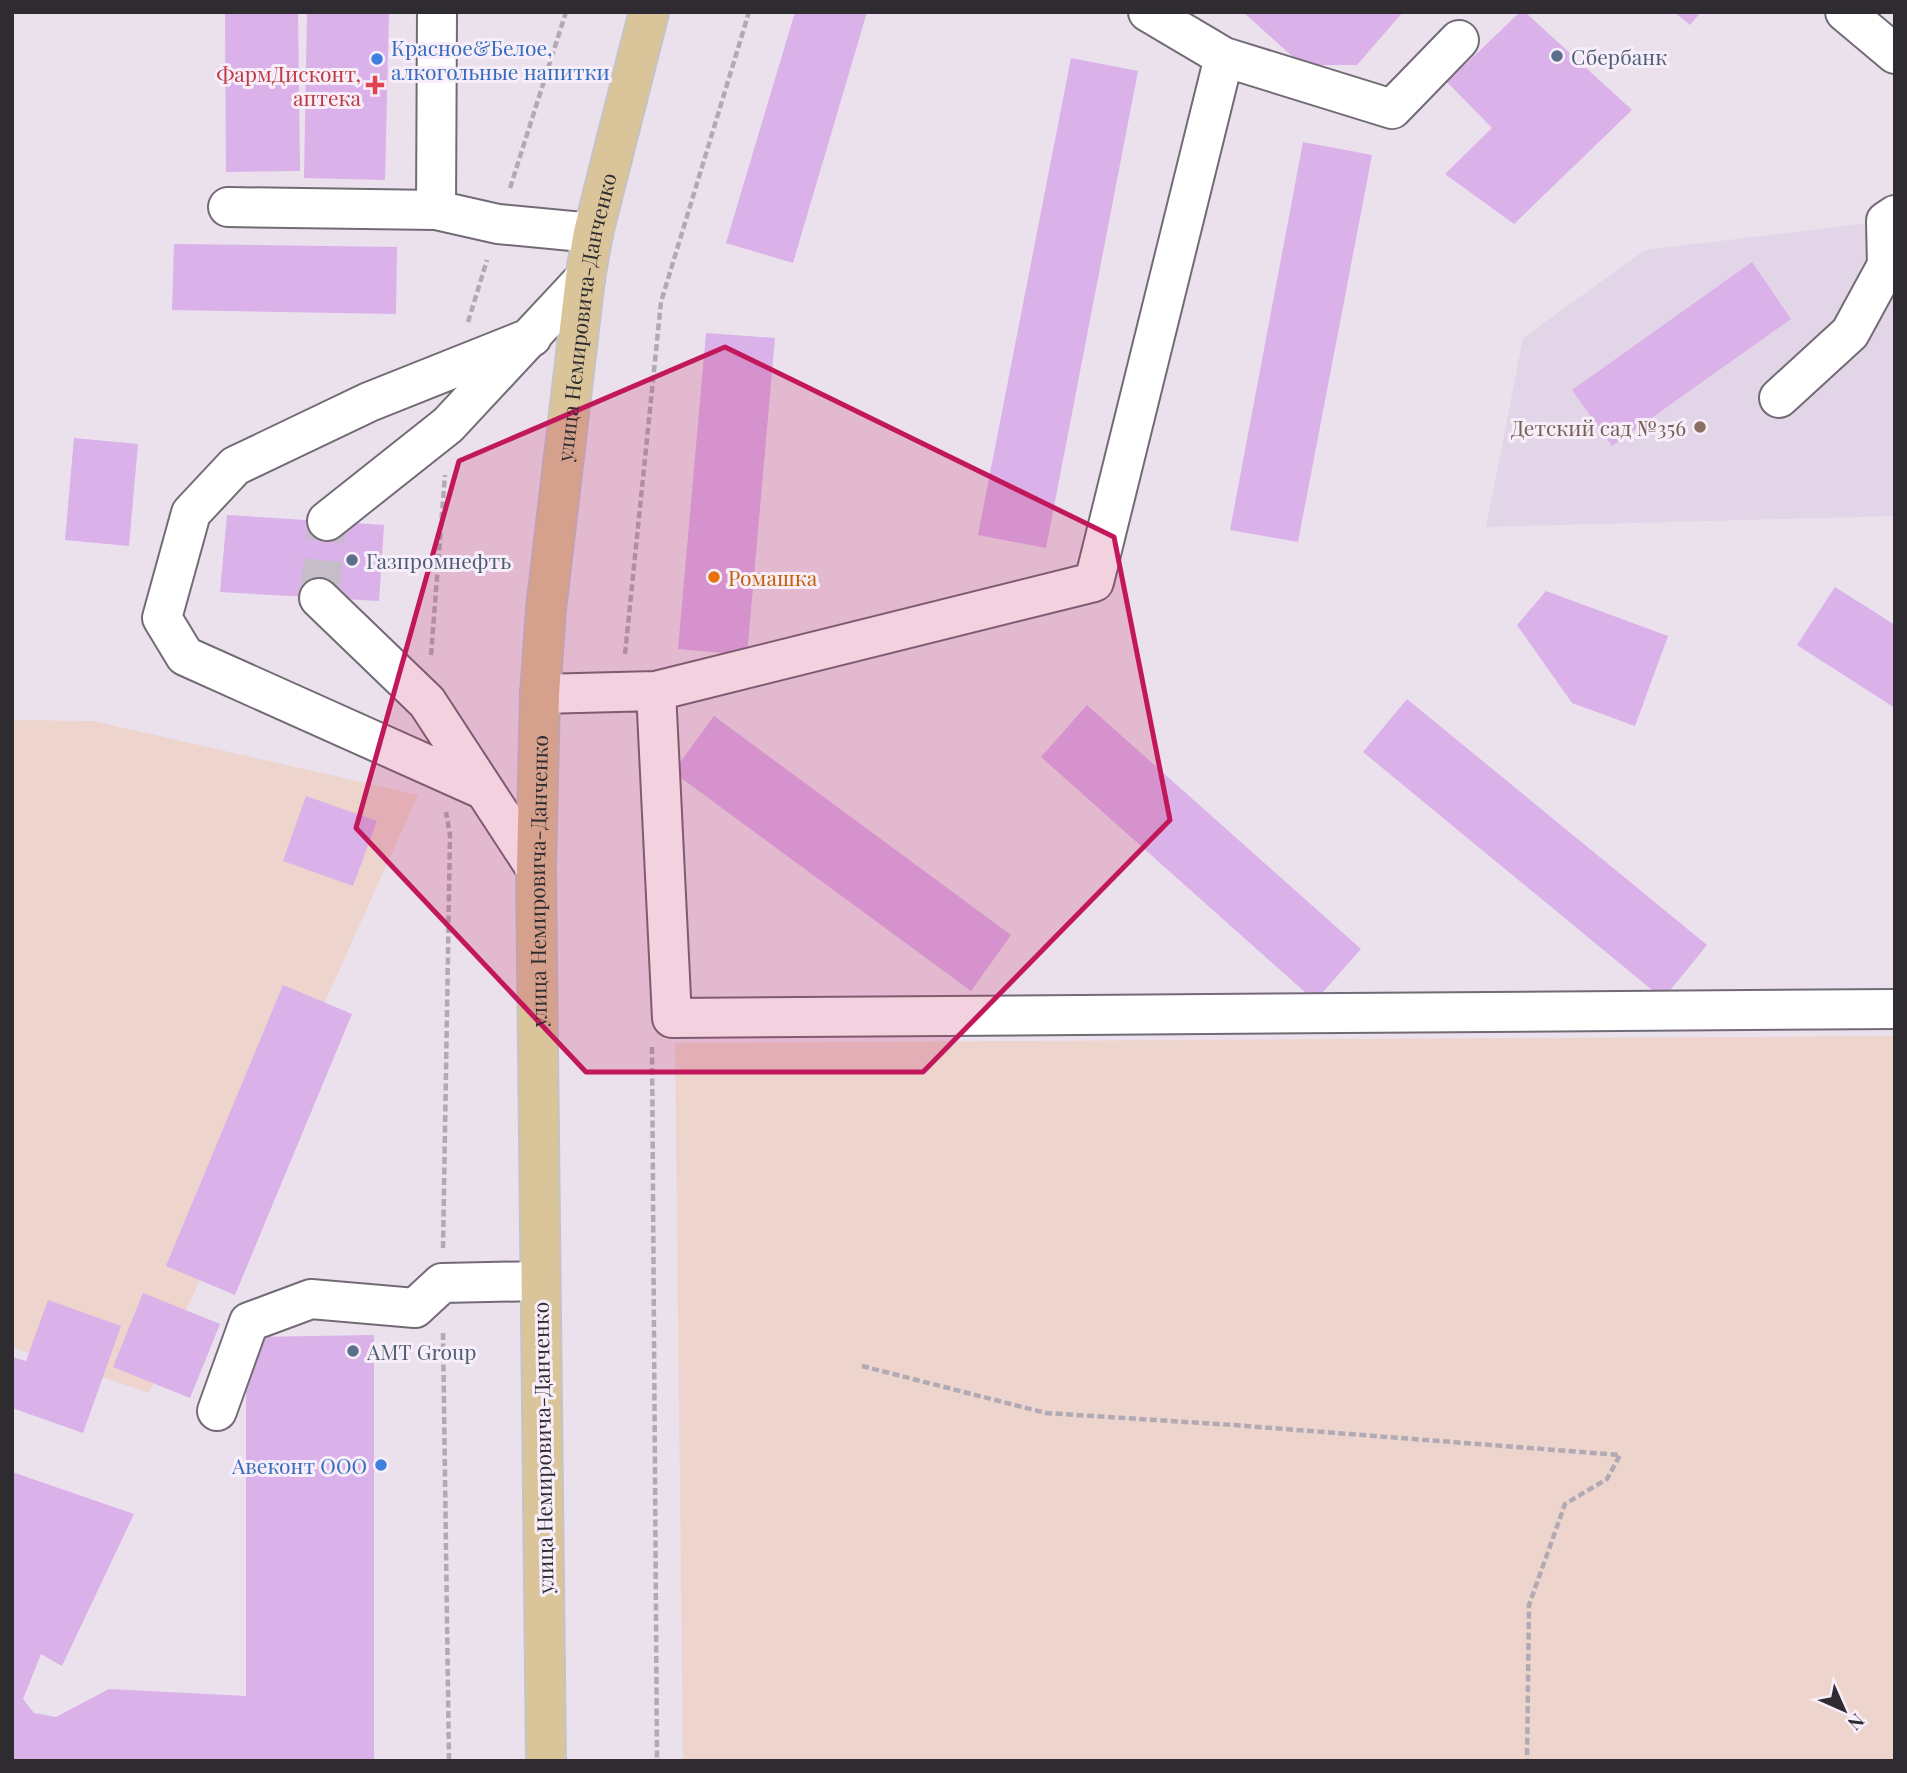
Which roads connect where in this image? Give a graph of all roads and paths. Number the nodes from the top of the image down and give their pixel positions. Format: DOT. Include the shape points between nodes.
graph roads {
  1 [pos="437,12"];
  2 [pos="566,12"];
  3 [pos="649,12"];
  4 [pos="749,12"];
  5 [pos="1148,12"];
  6 [pos="1845,12"];
  7 [pos="1459,40"];
  8 [pos="1895,54"];
  9 [pos="1224,57"];
  10 [pos="228,207"];
  11 [pos="436,211"];
  12 [pos="1895,215"];
  13 [pos="498,224"];
  14 [pos="593,233"];
  15 [pos="584,278"];
  16 [pos="532,337"];
  17 [pos="454,367"];
  18 [pos="1779,398"];
  19 [pos="449,425"];
  20 [pos="327,521"];
  21 [pos="319,598"];
  22 [pos="638,692"];
  23 [pos="540,694"];
  24 [pos="427,702"];
  25 [pos="439,770"];
  26 [pos="485,790"];
  27 [pos="536,869"];
  28 [pos="1895,1009"];
  29 [pos="651,1038"];
  30 [pos="540,1281"];
  31 [pos="442,1283"];
  32 [pos="862,1366"];
  33 [pos="217,1411"];
  34 [pos="449,1761"];
  35 [pos="546,1761"];
  36 [pos="657,1761"];
  37 [pos="1527,1761"];
  1 -- 11 [label="lane"];
  2 -- 13 [label="path"];
  3 -- 14 [label="main road, улица Немировича-Данченко"];
  4 -- 22 [label="path" via="661,302"];
  5 -- 9 [label="lane"];
  6 -- 8 [label="lane"];
  7 -- 9 [label="lane" via="1392,109"];
  9 -- 22 [label="lane" via="1094,582"];
  10 -- 11 [label="lane"];
  11 -- 13 [label="lane"];
  12 -- 18 [label="lane" via="1886,221 1887,264 1850,333"];
  13 -- 14 [label="lane"];
  13 -- 17 [label="path"];
  14 -- 15 [label="main road, улица Немировича-Данченко"];
  15 -- 16 [label="lane"];
  15 -- 23 [label="main road, улица Немировича-Данченко"];
  16 -- 17 [label="lane"];
  16 -- 19 [label="lane"];
  17 -- 25 [label="lane" via="235,467 191,513 162,618 185,656"];
  19 -- 20 [label="lane"];
  19 -- 24 [label="path"];
  21 -- 24 [label="lane"];
  22 -- 23 [label="lane"];
  22 -- 28 [label="lane" via="672,1018"];
  23 -- 27 [label="main road, улица Немировича-Данченко"];
  24 -- 26 [label="lane"];
  25 -- 26 [label="lane"];
  25 -- 31 [label="path" via="450,835"];
  26 -- 27 [label="lane"];
  27 -- 30 [label="main road, улица Немировича-Данченко"];
  29 -- 36 [label="path"];
  30 -- 31 [label="lane"];
  30 -- 35 [label="main road, улица Немировича-Данченко"];
  31 -- 33 [label="lane" via="415,1308 312,1299 249,1322"];
  31 -- 34 [label="path"];
  32 -- 37 [label="path" via="1046,1413 1619,1455 1607,1479 1565,1504 1529,1605"];
}
